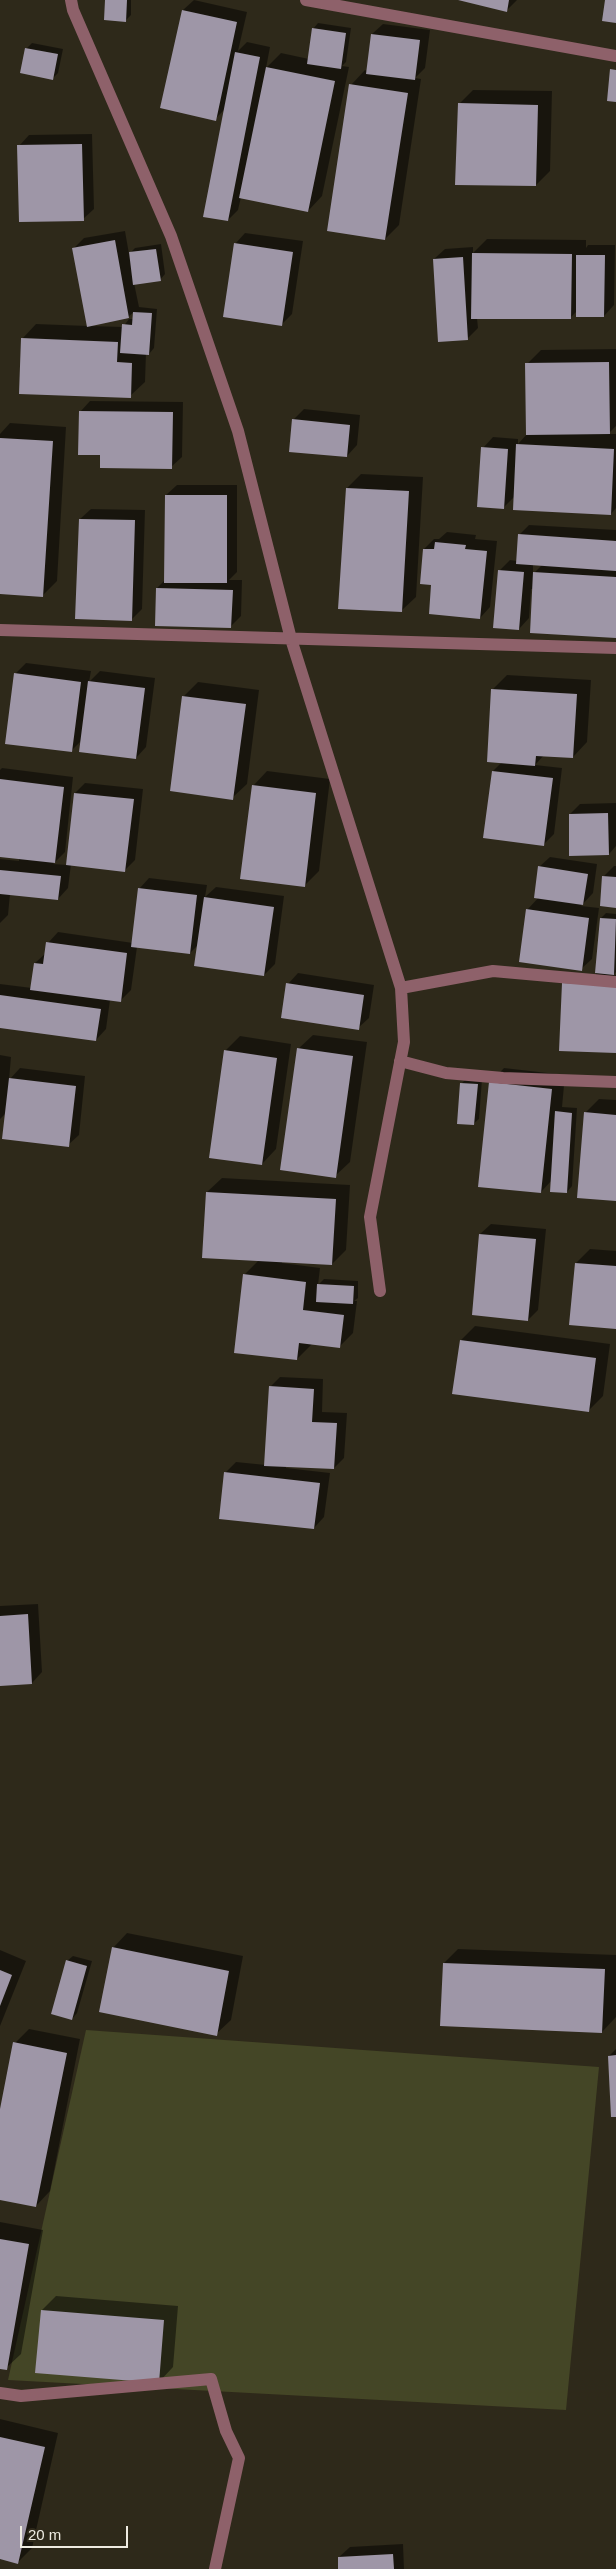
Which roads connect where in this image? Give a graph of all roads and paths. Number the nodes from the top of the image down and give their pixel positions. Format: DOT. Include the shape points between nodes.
graph roads {
  1 [pos="71,0"];
  2 [pos="306,0"];
  3 [pos="616,56"];
  4 [pos="0,630"];
  5 [pos="292,639"];
  6 [pos="616,648"];
  7 [pos="616,982"];
  8 [pos="401,988"];
  9 [pos="400,1061"];
  10 [pos="616,1082"];
  11 [pos="380,1291"];
  12 [pos="0,2393"];
  13 [pos="215,2569"];
  1 -- 5 [label="street" via="72,10 171,236 210,347 238,431"];
  2 -- 3 [label="street"];
  4 -- 5 [label="street"];
  5 -- 6 [label="street"];
  5 -- 8 [label="street"];
  7 -- 8 [label="street" via="493,971"];
  8 -- 9 [label="street" via="404,1042"];
  9 -- 10 [label="street" via="446,1073"];
  9 -- 11 [label="street" via="370,1217"];
  12 -- 13 [label="street" via="21,2396 211,2379 226,2431 239,2458"];
}
